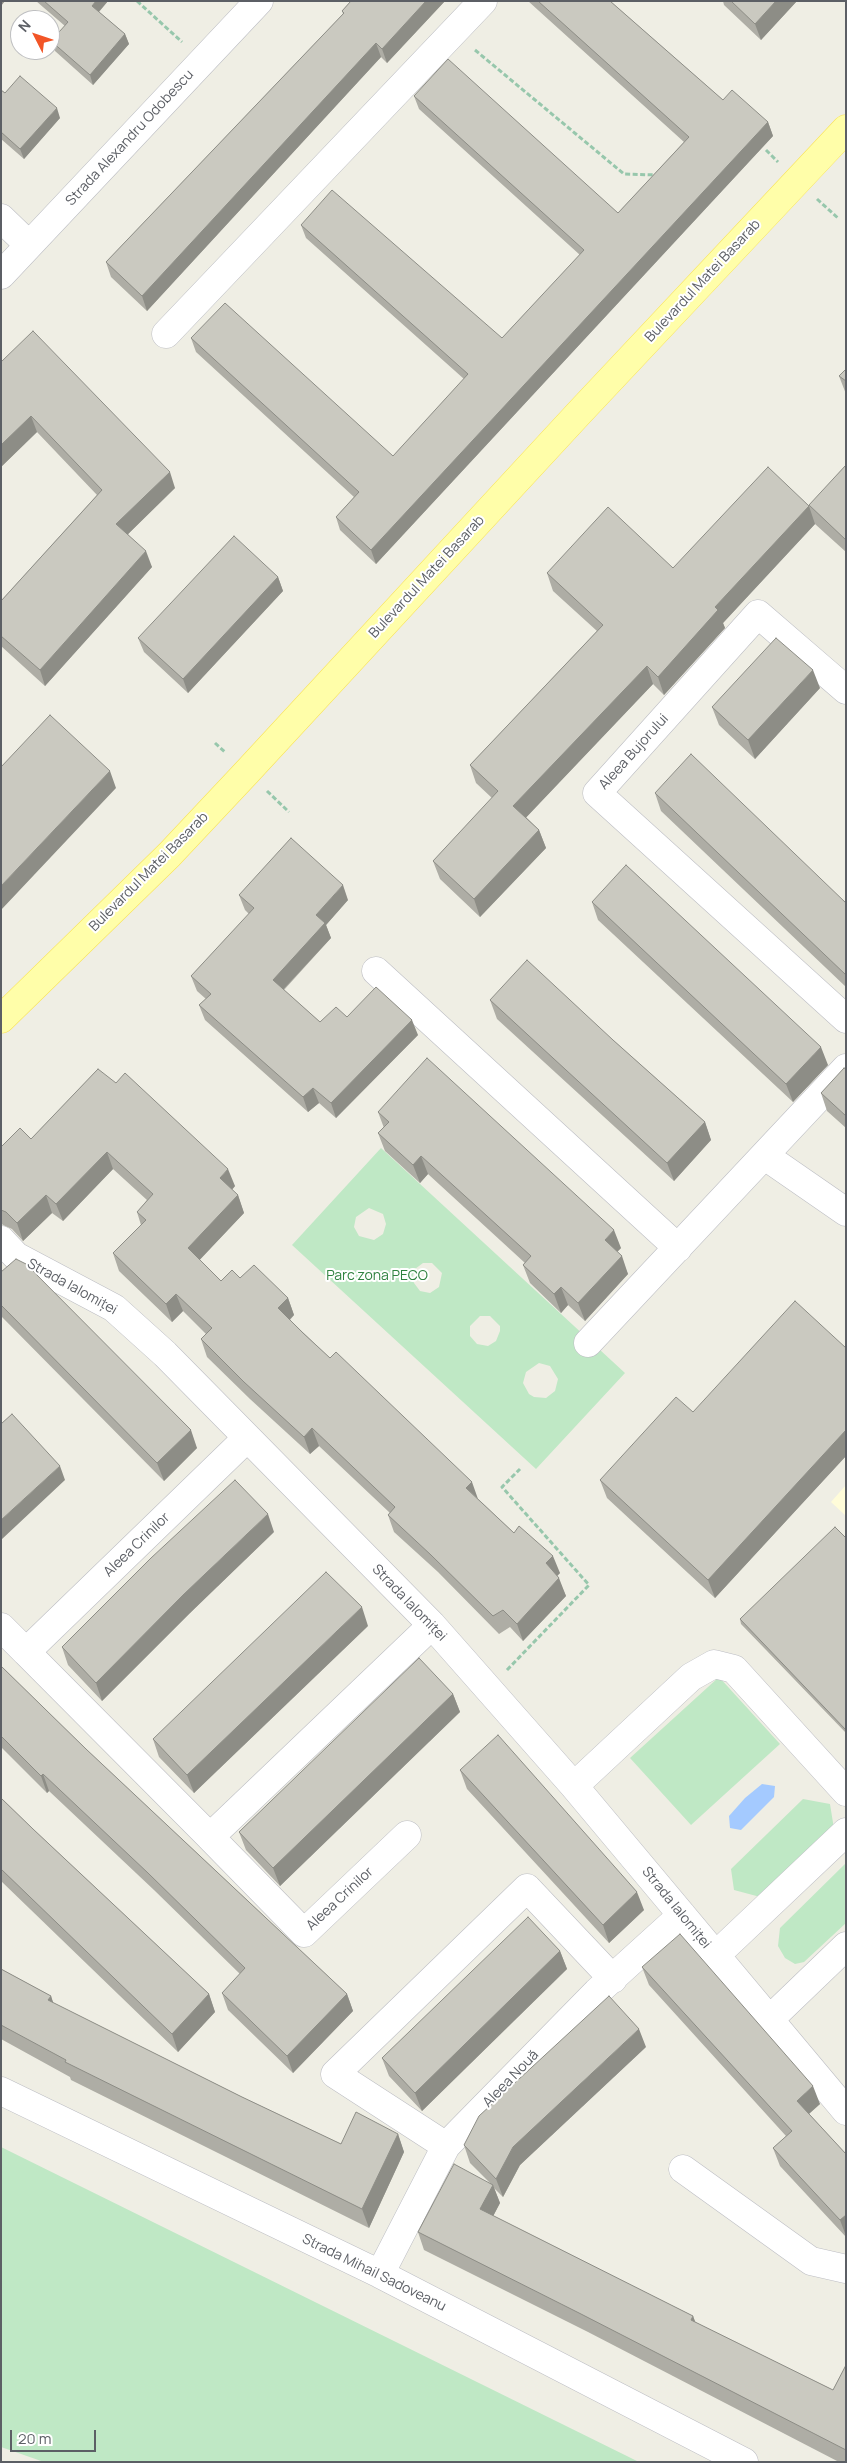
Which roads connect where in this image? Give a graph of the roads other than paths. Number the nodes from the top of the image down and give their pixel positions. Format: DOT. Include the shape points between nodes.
graph roads {
  1 [pos="259,1"];
  2 [pos="483,1"];
  3 [pos="846,129"];
  4 [pos="1,218"];
  5 [pos="29,245"];
  6 [pos="1,275"];
  7 [pos="166,334"];
  8 [pos="846,690"];
  9 [pos="376,971"];
  10 [pos="1,1019"];
  11 [pos="846,1019"];
  12 [pos="846,1068"];
  13 [pos="765,1156"];
  14 [pos="846,1212"];
  15 [pos="678,1248"];
  16 [pos="6,1255"];
  17 [pos="588,1343"];
  18 [pos="247,1438"];
  19 [pos="432,1626"];
  20 [pos="1,1627"];
  21 [pos="26,1652"];
  22 [pos="574,1786"];
  23 [pos="846,1792"];
  24 [pos="846,1832"];
  25 [pos="407,1835"];
  26 [pos="210,1837"];
  27 [pos="682,1915"];
  28 [pos="846,1946"];
  29 [pos="715,1956"];
  30 [pos="613,1979"];
  31 [pos="768,2020"];
  32 [pos="1,2091"];
  33 [pos="846,2111"];
  34 [pos="446,2146"];
  35 [pos="683,2169"];
  36 [pos="846,2269"];
  37 [pos="380,2274"];
  38 [pos="744,2462"];
  1 -- 5 [label="street, Strada Alexandru Odobescu"];
  2 -- 7 [label="street"];
  3 -- 10 [label="main road, Bulevardul Matei Basarab" via="169,855"];
  4 -- 5 [label="street"];
  5 -- 6 [label="street, Strada Alexandru Odobescu"];
  8 -- 11 [label="street, Aleea Bujorului" via="758,614 597,793"];
  9 -- 15 [label="street"];
  12 -- 13 [label="street"];
  13 -- 14 [label="street"];
  13 -- 15 [label="street"];
  15 -- 17 [label="street"];
  16 -- 18 [label="street, Strada Ialomiței" via="114,1308 165,1354"];
  18 -- 19 [label="street, Strada Ialomiței"];
  18 -- 21 [label="street, Aleea Crinilor"];
  19 -- 22 [label="street, Strada Ialomiței"];
  19 -- 26 [label="street"];
  20 -- 21 [label="street, Aleea Crinilor"];
  21 -- 26 [label="street, Aleea Crinilor"];
  22 -- 23 [label="street" via="691,1677 714,1664 734,1669"];
  22 -- 27 [label="street, Strada Ialomiței"];
  24 -- 29 [label="street"];
  25 -- 26 [label="street, Aleea Crinilor" via="304,1933"];
  27 -- 29 [label="street, Strada Ialomiței"];
  27 -- 30 [label="street, Aleea Nouă"];
  28 -- 31 [label="street"];
  29 -- 31 [label="street, Strada Ialomiței"];
  30 -- 34 [label="street, Aleea Nouă"];
  30 -- 34 [label="street" via="527,1888 336,2074"];
  31 -- 33 [label="street, Strada Ialomiței"];
  32 -- 37 [label="street, Strada Mihail Sadoveanu"];
  34 -- 37 [label="street, Aleea Nouă"];
  35 -- 36 [label="street" via="811,2261"];
  37 -- 38 [label="street, Strada Mihail Sadoveanu"];
}
